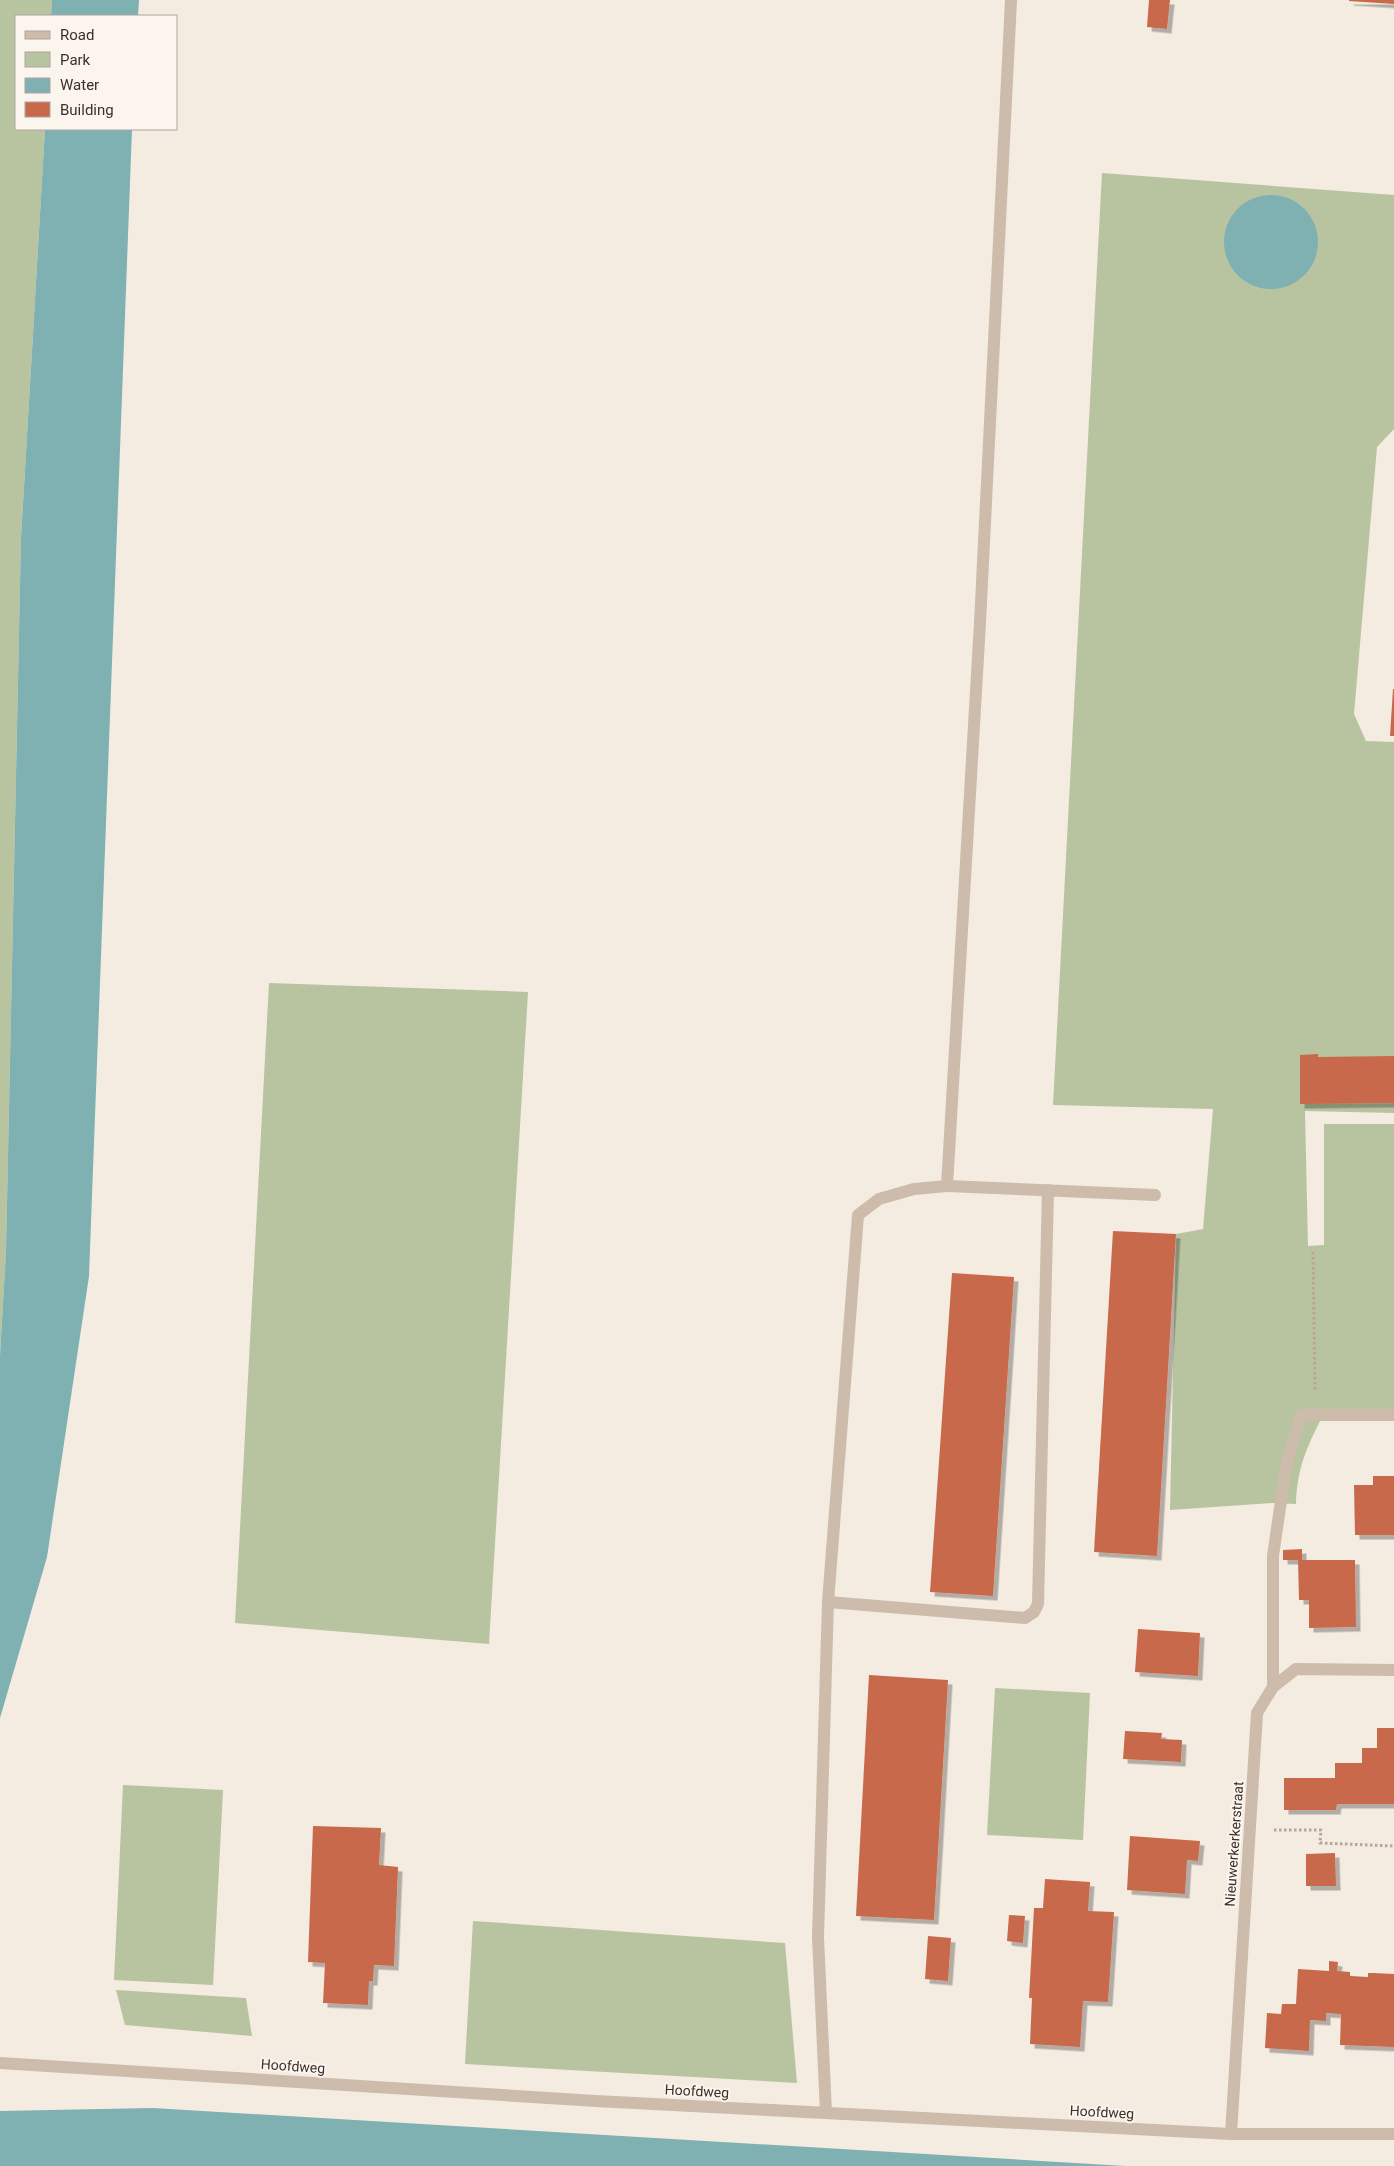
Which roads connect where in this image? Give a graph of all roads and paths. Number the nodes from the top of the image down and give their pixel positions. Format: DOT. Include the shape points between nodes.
graph roads {
  1 [pos="1011,0"];
  2 [pos="947,1186"];
  3 [pos="1048,1190"];
  4 [pos="1155,1195"];
  5 [pos="1313,1252"];
  6 [pos="1316,1415"];
  7 [pos="1394,1415"];
  8 [pos="828,1602"];
  9 [pos="1394,1670"];
  10 [pos="1273,1687"];
  11 [pos="1250,1830"];
  12 [pos="1394,1846"];
  13 [pos="0,2063"];
  14 [pos="826,2113"];
  15 [pos="1230,2134"];
  16 [pos="1394,2134"];
  1 -- 2 [label="street" via="980,623"];
  2 -- 3 [label="street"];
  2 -- 8 [label="street" via="914,1189 879,1199 858,1215"];
  3 -- 4 [label="street"];
  3 -- 8 [label="street" via="1038,1604 1034,1612 1025,1618"];
  5 -- 6 [label="path"];
  6 -- 7 [label="street"];
  6 -- 10 [label="street" via="1301,1416 1286,1466 1273,1556"];
  8 -- 14 [label="street" via="818,1937"];
  9 -- 10 [label="street, Nieuwerkerkerstraat" via="1296,1669"];
  10 -- 11 [label="street, Nieuwerkerkerstraat" via="1257,1713"];
  11 -- 12 [label="path" via="1321,1830 1320,1843"];
  11 -- 15 [label="street, Nieuwerkerkerstraat"];
  13 -- 14 [label="street, Hoofdweg"];
  14 -- 15 [label="street, Hoofdweg"];
  15 -- 16 [label="street, Hoofdweg"];
}
